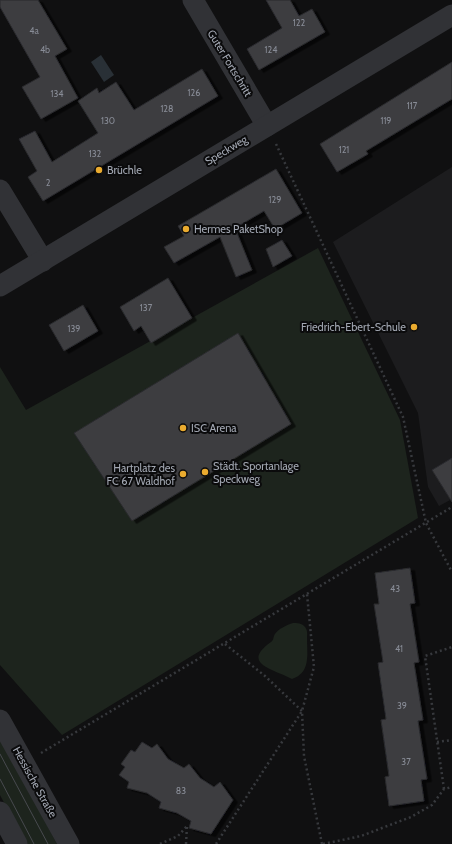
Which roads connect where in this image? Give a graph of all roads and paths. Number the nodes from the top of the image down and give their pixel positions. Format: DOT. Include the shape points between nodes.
graph roads {
  1 [pos="192,0"];
  2 [pos="452,15"];
  3 [pos="267,126"];
  4 [pos="0,190"];
  5 [pos="43,261"];
  6 [pos="0,286"];
  7 [pos="452,507"];
  8 [pos="426,523"];
  9 [pos="452,572"];
  10 [pos="307,594"];
  11 [pos="225,644"];
  12 [pos="452,647"];
  13 [pos="302,711"];
  14 [pos="0,720"];
  15 [pos="452,740"];
  16 [pos="437,742"];
  17 [pos="25,763"];
  18 [pos="452,787"];
  19 [pos="444,789"];
  20 [pos="0,812"];
  21 [pos="17,844"];
  22 [pos="69,844"];
  23 [pos="160,844"];
  24 [pos="186,844"];
  25 [pos="216,844"];
  26 [pos="323,844"];
  1 -- 3 [label="street, Guter Fortschritt"];
  2 -- 3 [label="street, Speckweg"];
  3 -- 5 [label="street, Speckweg" via="223,162"];
  3 -- 8 [label="path" via="403,417"];
  4 -- 5 [label="street"];
  5 -- 6 [label="street, Speckweg"];
  7 -- 8 [label="path"];
  8 -- 9 [label="path"];
  8 -- 10 [label="path"];
  10 -- 11 [label="path"];
  10 -- 13 [label="path" via="314,667"];
  11 -- 13 [label="path"];
  11 -- 17 [label="path"];
  12 -- 16 [label="path" via="425,656"];
  13 -- 25 [label="path"];
  13 -- 26 [label="path" via="304,756"];
  14 -- 17 [label="street, Hessische Straße"];
  15 -- 16 [label="path"];
  16 -- 19 [label="path"];
  17 -- 22 [label="street, Hessische Straße"];
  18 -- 19 [label="path"];
  19 -- 26 [label="path" via="432,805 411,817 361,836"];
  20 -- 21 [label="street"];
  23 -- 24 [label="path" via="178,836 187,826"];
}
